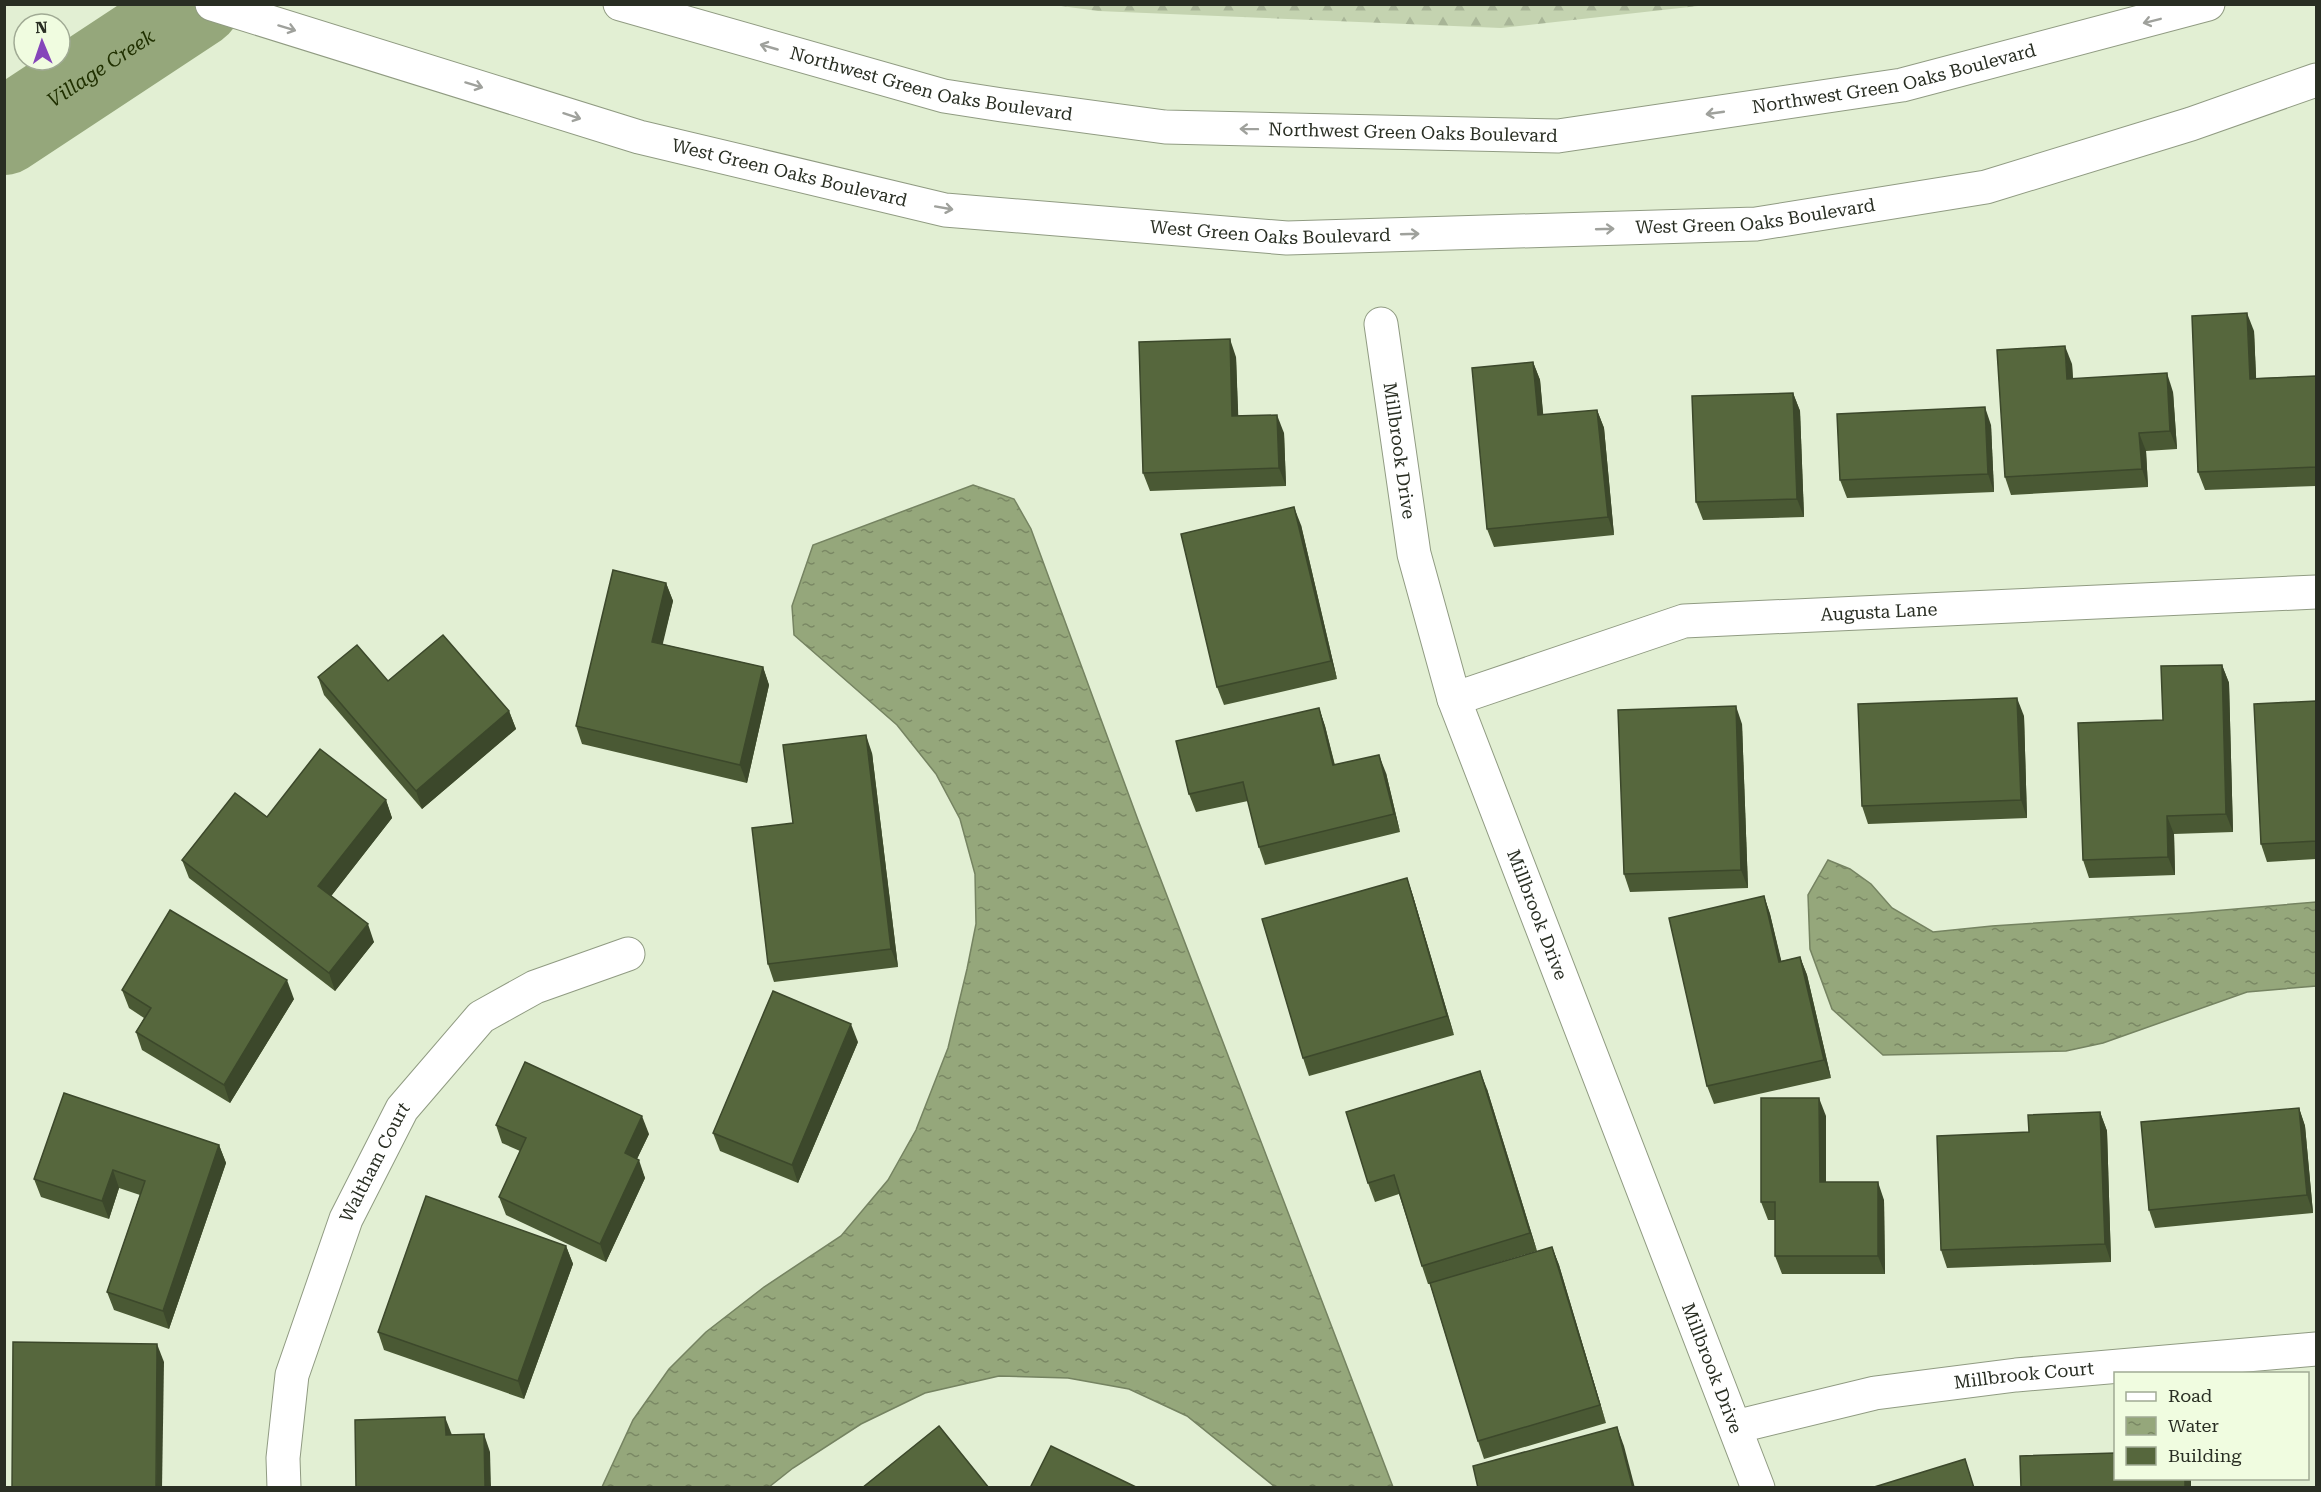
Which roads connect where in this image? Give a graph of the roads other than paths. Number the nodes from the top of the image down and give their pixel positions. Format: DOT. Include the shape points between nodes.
graph roads {
  1 [pos="620,4"];
  2 [pos="2208,4"];
  3 [pos="222,8"];
  4 [pos="2316,80"];
  5 [pos="1381,324"];
  6 [pos="2316,592"];
  7 [pos="1454,699"];
  8 [pos="628,954"];
  9 [pos="2316,1349"];
  10 [pos="1735,1427"];
  11 [pos="284,1488"];
  12 [pos="1758,1488"];
  2 -- 1 [label="main road, Northwest Green Oaks Boulevard, one-way" via="1902,85 1558,136 1165,127 1025,108 944,96"];
  3 -- 4 [label="main road, West Green Oaks Boulevard, one-way" via="639,137 945,210 1287,238 1756,224 1986,187 2191,124"];
  5 -- 7 [label="main road, Millbrook Drive" via="1414,554"];
  6 -- 7 [label="main road, Augusta Lane" via="1684,621"];
  7 -- 10 [label="main road, Millbrook Drive"];
  8 -- 11 [label="main road, Waltham Court" via="535,987 481,1017 402,1109 346,1219 292,1375 283,1458"];
  9 -- 10 [label="main road, Millbrook Court" via="2016,1375 1875,1393"];
  10 -- 12 [label="main road, Millbrook Drive"];
}
